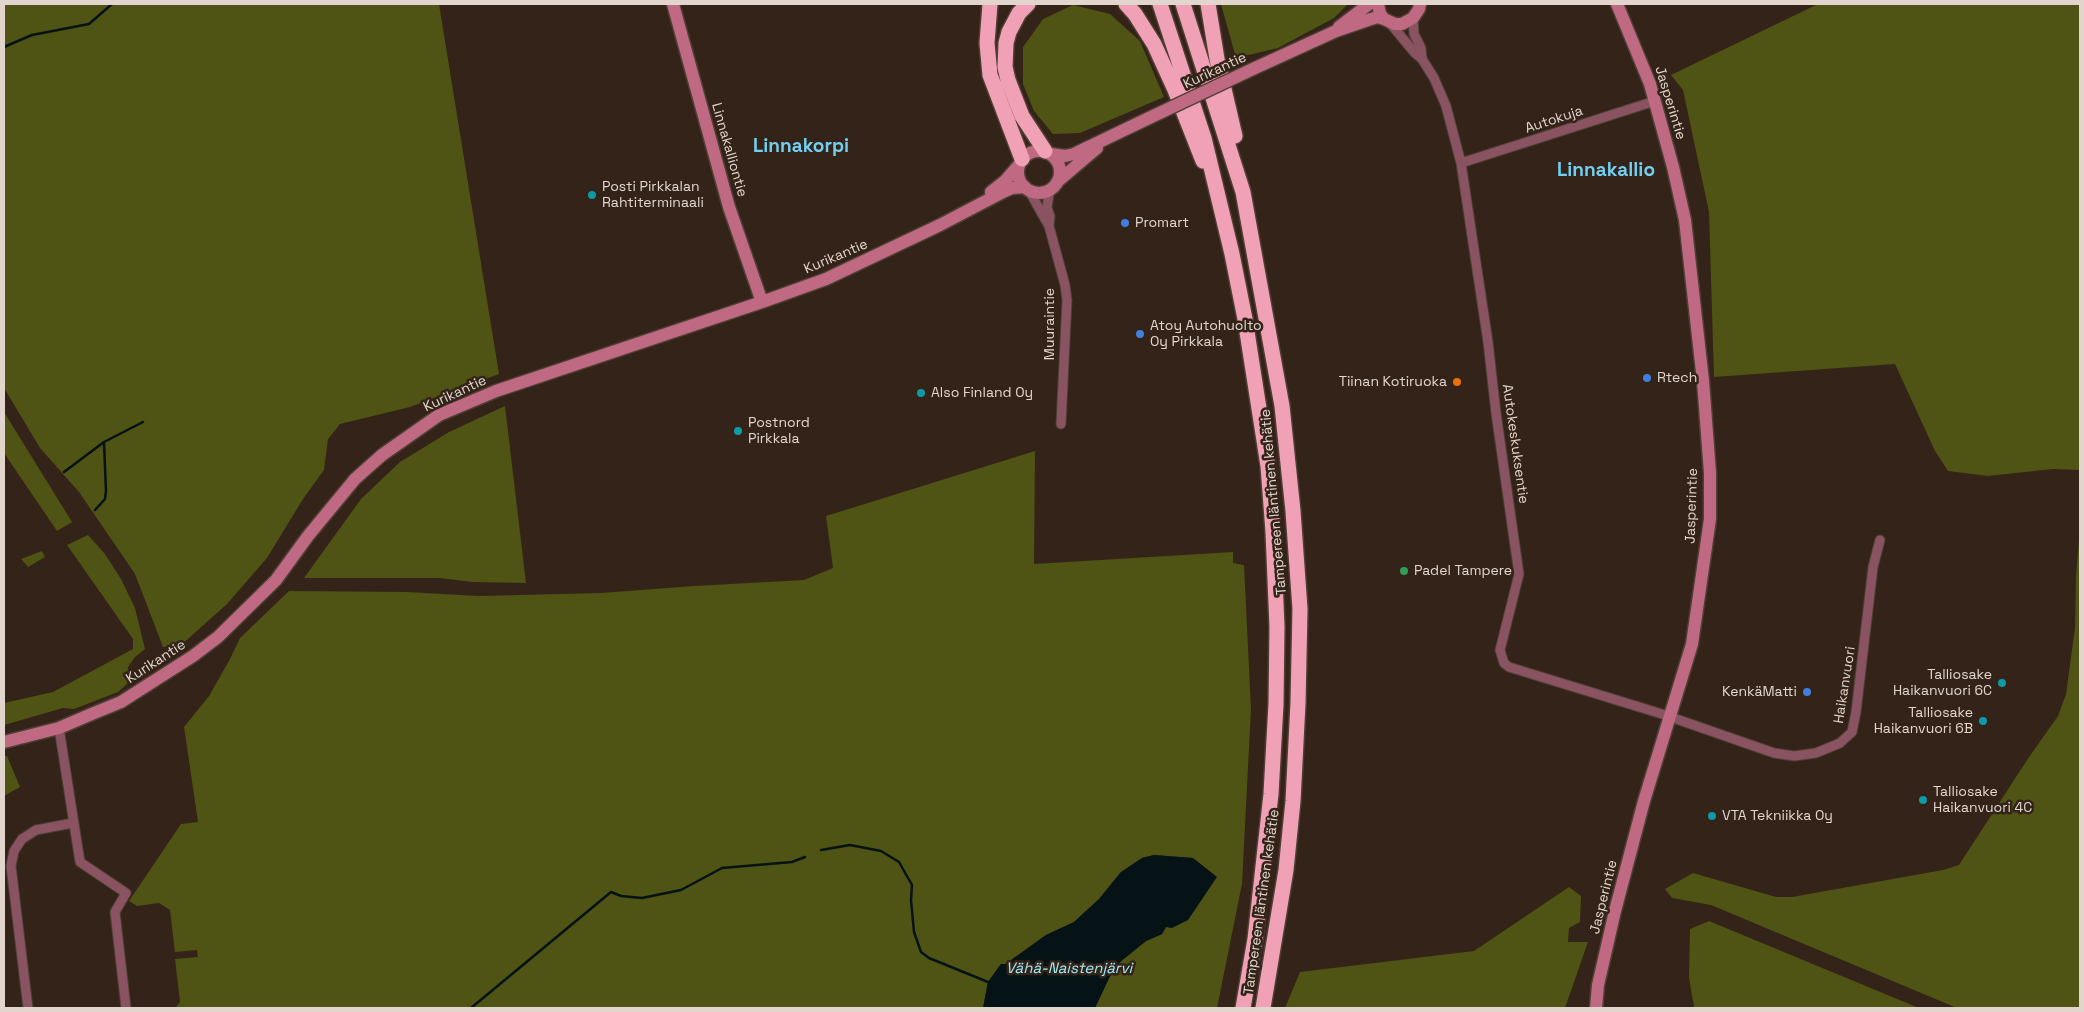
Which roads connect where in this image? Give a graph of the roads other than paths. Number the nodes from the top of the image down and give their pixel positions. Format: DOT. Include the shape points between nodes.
graph roads {
  1 [pos="674,4"];
  2 [pos="990,4"];
  3 [pos="1028,4"];
  4 [pos="1126,4"];
  5 [pos="1160,4"];
  6 [pos="1183,4"];
  7 [pos="1208,4"];
  8 [pos="1369,4"];
  9 [pos="1378,4"];
  10 [pos="1428,4"];
  11 [pos="1617,4"];
  12 [pos="1416,13"];
  13 [pos="1386,20"];
  14 [pos="1336,31"];
  15 [pos="1422,58"];
  16 [pos="1655,101"];
  17 [pos="1107,139"];
  18 [pos="1048,153"];
  19 [pos="1021,162"];
  20 [pos="1461,163"];
  21 [pos="1055,185"];
  22 [pos="1216,187"];
  23 [pos="1026,188"];
  24 [pos="1243,192"];
  25 [pos="972,208"];
  26 [pos="1048,226"];
  27 [pos="762,302"];
  28 [pos="1061,424"];
  29 [pos="1880,540"];
  30 [pos="1671,717"];
  31 [pos="59,728"];
  32 [pos="4,742"];
  33 [pos="73,824"];
  34 [pos="28,1008"];
  35 [pos="126,1008"];
  36 [pos="1243,1008"];
  37 [pos="1263,1008"];
  38 [pos="1596,1008"];
  1 -- 27 [label="main road, Linnakalliontie" via="729,207"];
  2 -- 19 [label="highway" via="987,43 990,75"];
  3 -- 18 [label="highway" via="1009,32 1006,67 1022,116"];
  4 -- 22 [label="highway" via="1154,44"];
  5 -- 22 [label="highway, Tampereen läntinen kehätie" via="1204,138"];
  6 -- 24 [label="highway, Tampereen läntinen kehätie"];
  7 -- 24 [label="highway" via="1237,144"];
  8 -- 14 [label="main road, Kurikantie"];
  9 -- 13 [label="main road" via="1380,14"];
  10 -- 12 [label="main road"];
  11 -- 16 [label="main road, Jasperintie"];
  12 -- 13 [label="main road, Kurikantie" via="1402,24"];
  12 -- 15 [label="street, Autokeskuksentie" via="1414,34"];
  13 -- 14 [label="main road, Kurikantie" via="1378,17"];
  13 -- 15 [label="street, Autokeskuksentie"];
  14 -- 17 [label="main road, Kurikantie, bridge"];
  15 -- 20 [label="street, Autokeskuksentie" via="1446,106"];
  16 -- 20 [label="street, Autokuja"];
  16 -- 30 [label="main road, Jasperintie" via="1684,220 1697,322 1710,473 1710,518 1692,644"];
  17 -- 18 [label="main road, Kurikantie" via="1066,156"];
  17 -- 21 [label="main road, Kurikantie"];
  18 -- 19 [label="main road" via="1034,151"];
  18 -- 21 [label="main road" via="1061,170"];
  19 -- 23 [label="main road" via="1018,175"];
  19 -- 25 [label="main road, Kurikantie" via="1005,181"];
  20 -- 30 [label="street, Autokeskuksentie" via="1519,574 1500,650 1504,663 1509,668"];
  21 -- 23 [label="main road" via="1040,192"];
  21 -- 26 [label="street, Muuraintie" via="1049,194"];
  22 -- 36 [label="highway, Tampereen läntinen kehätie" via="1245,319 1268,466 1277,627 1272,794"];
  23 -- 25 [label="main road, Kurikantie" via="1012,188"];
  23 -- 26 [label="street, Muuraintie"];
  24 -- 37 [label="highway, Tampereen läntinen kehätie" via="1282,406 1300,609 1293,801 1286,870"];
  25 -- 27 [label="main road, Kurikantie" via="857,266"];
  26 -- 28 [label="street, Muuraintie" via="1066,300"];
  27 -- 31 [label="main road, Kurikantie" via="496,391 439,415 382,455 355,479 276,580 218,637 121,702"];
  29 -- 30 [label="street, Haikanvuori" via="1873,567 1856,712 1852,732 1847,739 1816,753 1794,756 1768,751"];
  30 -- 38 [label="main road, Jasperintie" via="1644,801 1615,911"];
  31 -- 32 [label="main road, Kurikantie"];
  31 -- 33 [label="street"];
  33 -- 34 [label="street" via="36,830 22,839 14,851 11,866"];
  33 -- 35 [label="street" via="80,862 126,893 115,912"];
}
